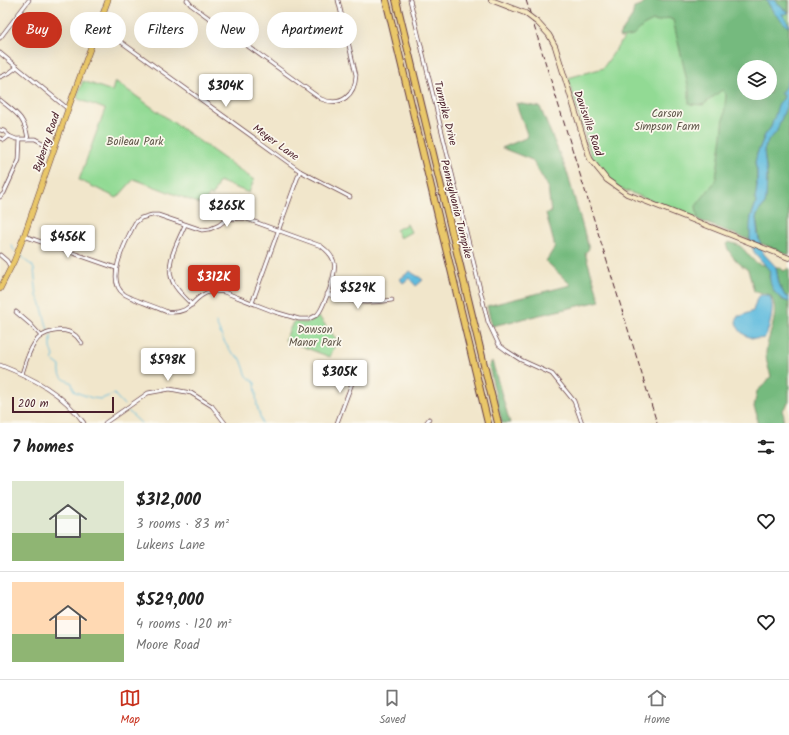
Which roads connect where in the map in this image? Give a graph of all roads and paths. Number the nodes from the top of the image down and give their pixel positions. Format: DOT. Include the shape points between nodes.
graph roads {
  1 [pos="29,0"];
  2 [pos="107,0"];
  3 [pos="187,0"];
  4 [pos="338,0"];
  5 [pos="386,0"];
  6 [pos="396,0"];
  7 [pos="410,0"];
  8 [pos="491,0"];
  9 [pos="103,12"];
  10 [pos="0,38"];
  11 [pos="126,45"];
  12 [pos="91,48"];
  13 [pos="0,53"];
  14 [pos="17,67"];
  15 [pos="0,77"];
  16 [pos="0,100"];
  17 [pos="68,109"];
  18 [pos="0,130"];
  19 [pos="9,136"];
  20 [pos="0,138"];
  21 [pos="20,139"];
  22 [pos="28,139"];
  23 [pos="54,150"];
  24 [pos="300,171"];
  25 [pos="0,197"];
  26 [pos="350,197"];
  27 [pos="185,225"];
  28 [pos="278,232"];
  29 [pos="24,236"];
  30 [pos="0,255"];
  31 [pos="789,258"];
  32 [pos="11,268"];
  33 [pos="116,268"];
  34 [pos="0,289"];
  35 [pos="327,294"];
  36 [pos="392,300"];
  37 [pos="252,303"];
  38 [pos="192,305"];
  39 [pos="16,312"];
  40 [pos="41,336"];
  41 [pos="82,343"];
  42 [pos="0,365"];
  43 [pos="357,370"];
  44 [pos="22,374"];
  45 [pos="429,419"];
  46 [pos="84,423"];
  47 [pos="104,423"];
  48 [pos="225,423"];
  49 [pos="337,423"];
  50 [pos="426,423"];
  51 [pos="488,423"];
  52 [pos="498,423"];
  53 [pos="582,423"];
  1 -- 10 [label="street"];
  2 -- 9 [label="main road, Byberry Road"];
  3 -- 4 [label="street" via="328,102 343,100 349,96 356,83"];
  5 -- 51 [label="highway, Pennsylvania Turnpike"];
  6 -- 52 [label="highway, Pennsylvania Turnpike"];
  7 -- 53 [label="street, Turnpike Drive" via="488,322 499,345 521,360 552,374 574,401"];
  8 -- 31 [label="street, Davisville Road, bridge" via="525,14 549,35 555,46 590,159 607,180 627,194"];
  11 -- 24 [label="street, Meyer Lane"];
  12 -- 17 [label="main road, Byberry Road"];
  13 -- 14 [label="street"];
  14 -- 15 [label="street"];
  14 -- 17 [label="street"];
  16 -- 22 [label="street" via="26,124"];
  17 -- 23 [label="main road, Byberry Road"];
  18 -- 19 [label="street"];
  19 -- 20 [label="street" via="4,140"];
  19 -- 21 [label="street"];
  21 -- 22 [label="street"];
  21 -- 25 [label="street" via="19,160"];
  22 -- 23 [label="street" via="38,141"];
  23 -- 29 [label="main road, Byberry Road"];
  24 -- 26 [label="street, Meyer Lane"];
  24 -- 28 [label="street"];
  27 -- 28 [label="street" via="202,230 214,227 227,219 244,218"];
  27 -- 33 [label="street" via="158,214 141,218 130,233"];
  27 -- 38 [label="street" via="172,258 170,272 173,282"];
  28 -- 35 [label="street" via="321,246 329,252 335,264 335,271"];
  28 -- 37 [label="street"];
  29 -- 32 [label="main road, Byberry Road"];
  29 -- 33 [label="street"];
  30 -- 32 [label="street"];
  32 -- 34 [label="main road, Byberry Road"];
  33 -- 38 [label="street" via="116,282 124,294 168,312 180,312"];
  35 -- 36 [label="street" via="364,303"];
  35 -- 37 [label="street" via="320,311 309,319 299,319"];
  37 -- 38 [label="street" via="216,291 205,294"];
  39 -- 40 [label="street"];
  40 -- 41 [label="street" via="63,331 76,336"];
  40 -- 44 [label="street" via="34,343"];
  42 -- 44 [label="street"];
  43 -- 49 [label="street"];
  44 -- 46 [label="street" via="55,393"];
  45 -- 50 [label="street"];
  47 -- 48 [label="street" via="148,392 170,389 191,393 212,406"];
}
